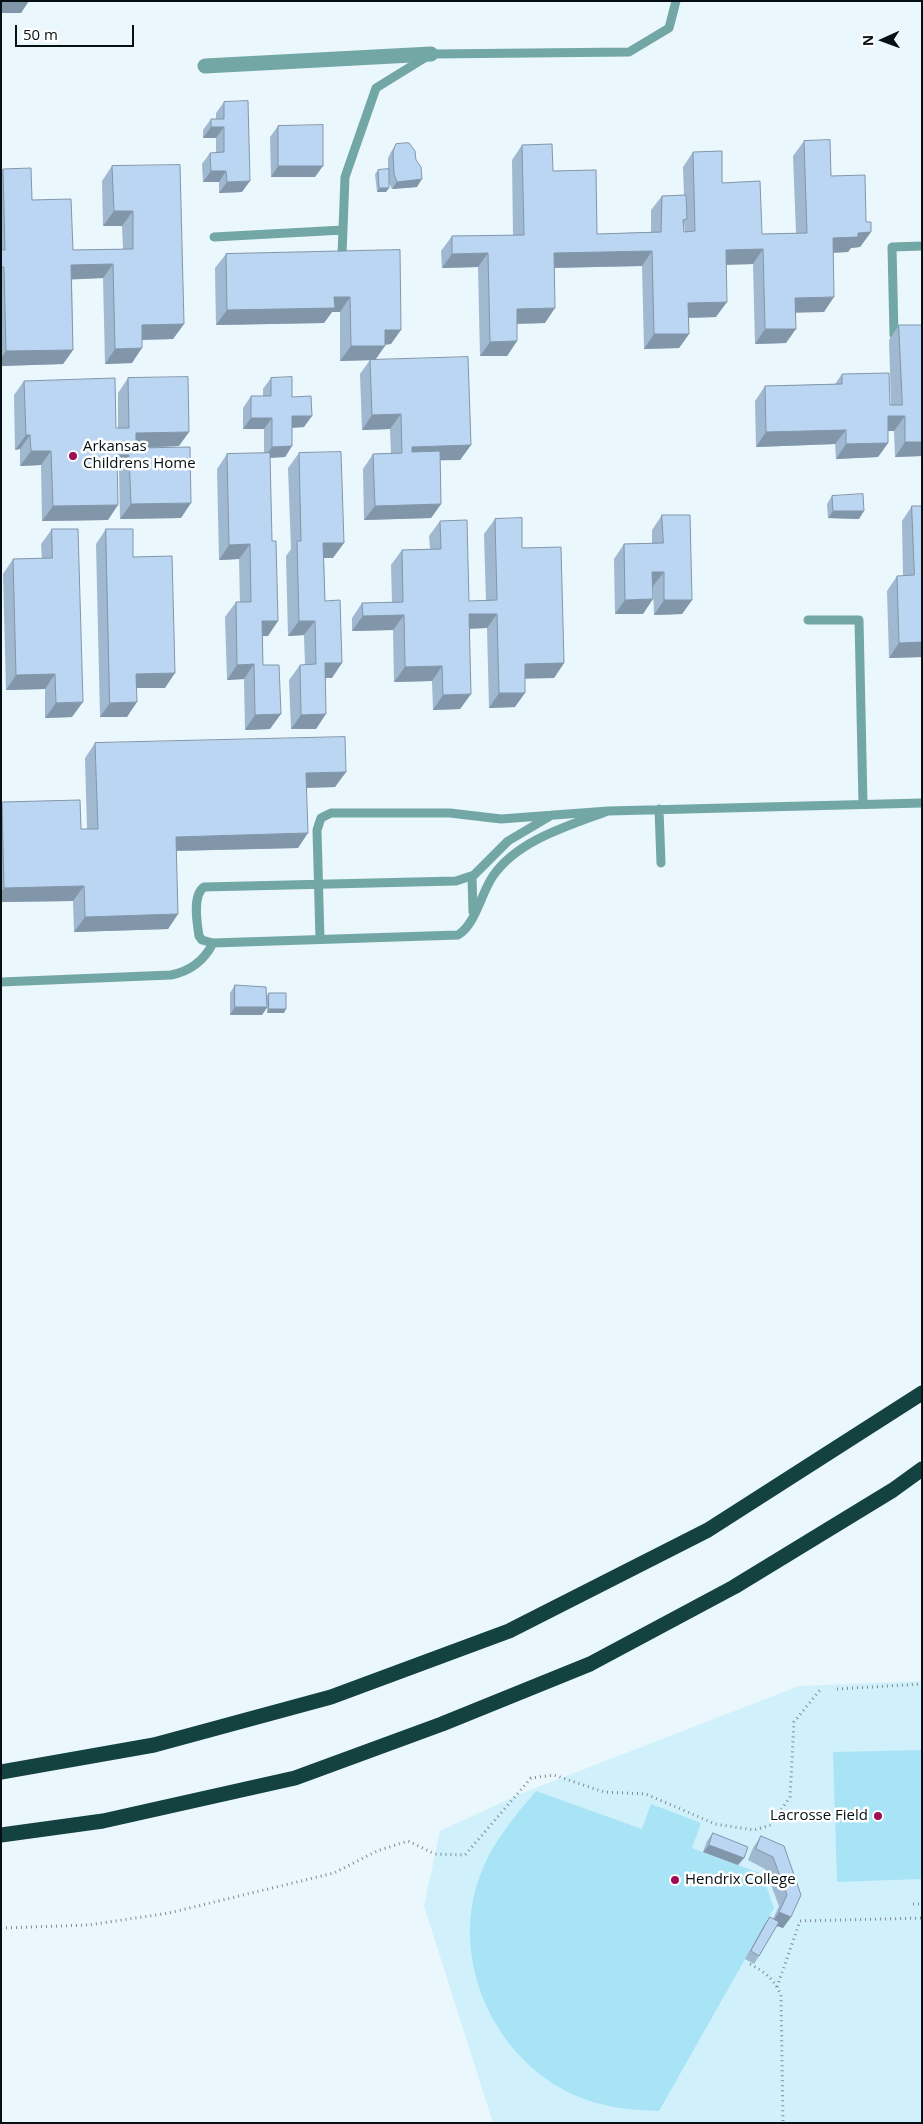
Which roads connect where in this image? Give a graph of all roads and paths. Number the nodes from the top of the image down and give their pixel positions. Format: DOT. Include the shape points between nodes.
graph roads {
  1 [pos="676,1"];
  2 [pos="431,54"];
  3 [pos="205,66"];
  4 [pos="343,230"];
  5 [pos="214,237"];
  6 [pos="922,246"];
  7 [pos="342,255"];
  8 [pos="894,335"];
  9 [pos="808,620"];
  10 [pos="922,803"];
  11 [pos="863,804"];
  12 [pos="659,809"];
  13 [pos="608,810"];
  14 [pos="552,815"];
  15 [pos="661,863"];
  16 [pos="472,876"];
  17 [pos="318,884"];
  18 [pos="473,915"];
  19 [pos="320,939"];
  20 [pos="213,943"];
  21 [pos="1,982"];
  22 [pos="922,1394"];
  23 [pos="922,1469"];
  24 [pos="922,1684"];
  25 [pos="820,1690"];
  26 [pos="837,1690"];
  27 [pos="1,1772"];
  28 [pos="1,1835"];
  29 [pos="912,1904"];
  30 [pos="922,1904"];
  31 [pos="922,1918"];
  32 [pos="1,1928"];
  33 [pos="750,1964"];
  34 [pos="777,1987"];
  35 [pos="783,2123"];
  1 -- 2 [label="lane" via="669,28 629,52"];
  2 -- 3 [label="street"];
  2 -- 4 [label="lane" via="376,88 345,177"];
  4 -- 5 [label="lane"];
  4 -- 7 [label="lane"];
  6 -- 8 [label="lane" via="892,247"];
  9 -- 11 [label="lane" via="859,620"];
  10 -- 11 [label="lane"];
  11 -- 12 [label="lane"];
  12 -- 13 [label="lane"];
  12 -- 15 [label="lane"];
  13 -- 14 [label="lane"];
  13 -- 18 [label="lane" via="516,852 493,876"];
  14 -- 16 [label="lane" via="508,841"];
  14 -- 17 [label="lane" via="500,819 450,813 325,814 320,818 317,830"];
  16 -- 17 [label="lane" via="456,881"];
  16 -- 18 [label="lane"];
  17 -- 19 [label="lane"];
  17 -- 20 [label="lane" via="202,888 197,899 199,936"];
  18 -- 19 [label="lane" via="465,931 451,936"];
  19 -- 20 [label="lane"];
  20 -- 21 [label="lane" via="206,957 183,972 171,975"];
  22 -- 27 [label="highway" via="708,1530 509,1631 322,1699 154,1745"];
  23 -- 28 [label="highway" via="893,1490 734,1586 590,1664 442,1724 295,1778 103,1821"];
  24 -- 26 [label="path"];
  25 -- 32 [label="path" via="794,1722 790,1797 771,1825 754,1830 714,1824 646,1794 604,1792 554,1775 531,1778 465,1855 435,1854 408,1841 377,1851 334,1873 169,1913 89,1925"];
  29 -- 30 [label="path"];
  31 -- 34 [label="path" via="800,1921"];
  33 -- 34 [label="path" via="764,1971"];
  34 -- 35 [label="path" via="782,2005"];
}
